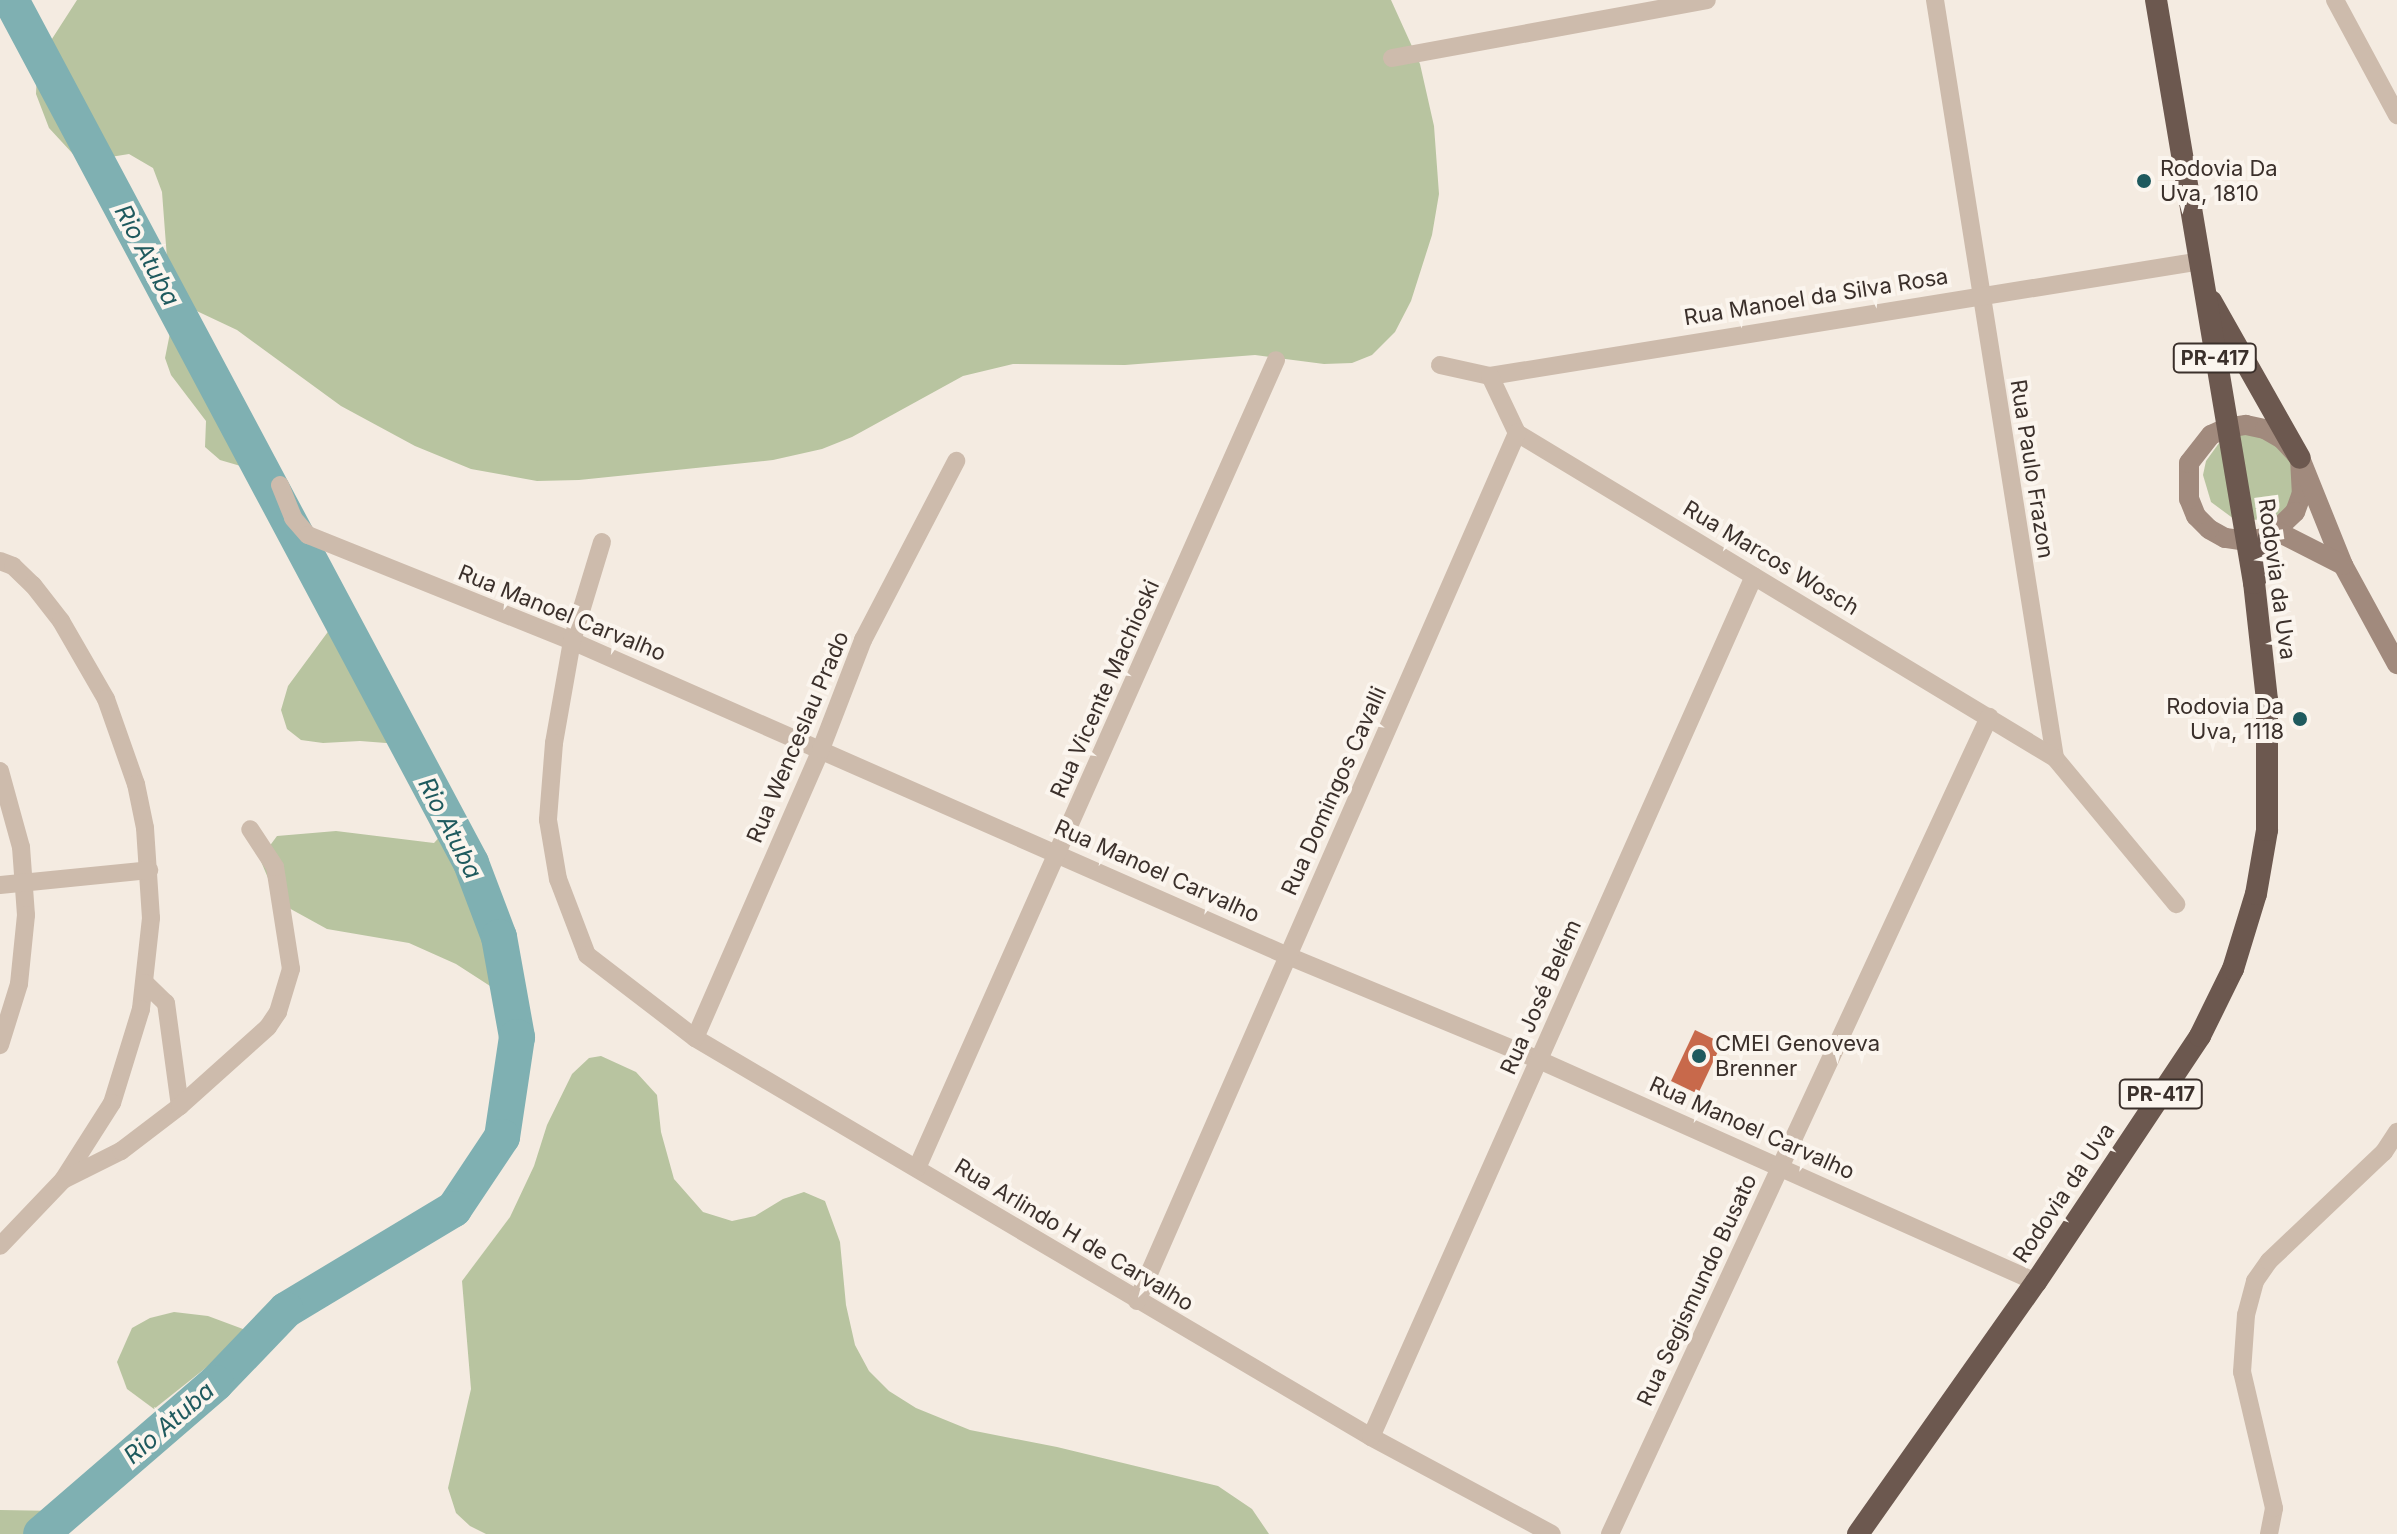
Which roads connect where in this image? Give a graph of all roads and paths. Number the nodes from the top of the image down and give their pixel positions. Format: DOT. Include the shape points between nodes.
graph roads {
  1 [pos="1707,0"];
  2 [pos="1935,0"];
  3 [pos="2156,0"];
  4 [pos="2335,0"];
  5 [pos="1392,58"];
  6 [pos="2396,111"];
  7 [pos="2201,261"];
  8 [pos="2205,289"];
  9 [pos="1979,294"];
  10 [pos="1276,360"];
  11 [pos="1440,365"];
  12 [pos="1490,376"];
  13 [pos="2226,428"];
  14 [pos="1517,433"];
  15 [pos="2300,458"];
  16 [pos="956,461"];
  17 [pos="280,485"];
  18 [pos="2274,534"];
  19 [pos="2247,541"];
  20 [pos="602,542"];
  21 [pos="0,561"];
  22 [pos="2343,565"];
  23 [pos="1754,576"];
  24 [pos="2254,583"];
  25 [pos="572,641"];
  26 [pos="2397,664"];
  27 [pos="1989,717"];
  28 [pos="821,749"];
  29 [pos="2055,758"];
  30 [pos="0,771"];
  31 [pos="250,829"];
  32 [pos="1058,853"];
  33 [pos="149,870"];
  34 [pos="25,881"];
  35 [pos="0,885"];
  36 [pos="2176,904"];
  37 [pos="1288,956"];
  38 [pos="145,983"];
  39 [pos="695,1038"];
  40 [pos="0,1045"];
  41 [pos="1539,1060"];
  42 [pos="180,1106"];
  43 [pos="2397,1132"];
  44 [pos="1780,1167"];
  45 [pos="917,1168"];
  46 [pos="63,1180"];
  47 [pos="0,1246"];
  48 [pos="2036,1282"];
  49 [pos="1137,1301"];
  50 [pos="1371,1437"];
  51 [pos="1552,1534"];
  52 [pos="1610,1534"];
  53 [pos="1858,1534"];
  54 [pos="2269,1534"];
  1 -- 5 [label="street"];
  2 -- 9 [label="street, Rua Paulo Frazon"];
  3 -- 7 [label="highway, Rodovia da Uva / PR-417"];
  4 -- 6 [label="street"];
  7 -- 8 [label="highway, Rodovia da Uva / PR-417"];
  7 -- 9 [label="street, Rua Manoel da Silva Rosa"];
  8 -- 13 [label="highway, Rodovia da Uva / PR-417"];
  8 -- 15 [label="highway"];
  9 -- 12 [label="street, Rua Manoel da Silva Rosa"];
  9 -- 29 [label="street, Rua Paulo Frazon"];
  10 -- 32 [label="street, Rua Vicente Machioski"];
  11 -- 12 [label="street, Rua Manoel da Silva Rosa"];
  12 -- 14 [label="street"];
  13 -- 15 [label="main road" via="2265,429"];
  13 -- 19 [label="highway, Rodovia da Uva / PR-417"];
  13 -- 19 [label="main road" via="2211,435 2189,463 2189,499 2209,529"];
  14 -- 23 [label="street, Rua Marcos Wosch"];
  14 -- 37 [label="street, Rua Domingos Cavalli"];
  15 -- 18 [label="main road" via="2302,493 2295,512"];
  15 -- 22 [label="main road"];
  16 -- 28 [label="street, Rua Wenceslau Prado" via="863,640"];
  17 -- 25 [label="street, Rua Manoel Carvalho" via="293,518 308,535"];
  18 -- 19 [label="main road"];
  18 -- 22 [label="main road"];
  18 -- 24 [label="highway"];
  19 -- 24 [label="highway, Rodovia da Uva / PR-417"];
  20 -- 25 [label="street"];
  21 -- 33 [label="street" via="13,566 52,609 106,699 136,784"];
  22 -- 26 [label="main road"];
  23 -- 27 [label="street, Rua Marcos Wosch"];
  23 -- 41 [label="street, Rua José Belém"];
  24 -- 48 [label="highway, Rodovia da Uva / PR-417" via="2267,700 2267,830 2256,894 2233,969 2200,1036"];
  25 -- 28 [label="street, Rua Manoel Carvalho"];
  25 -- 39 [label="street, Rua Arlindo H de Carvalho" via="554,743 548,820 558,879 587,955"];
  27 -- 29 [label="street, Rua Marcos Wosch"];
  27 -- 44 [label="street, Rua Segismundo Busato"];
  28 -- 32 [label="street, Rua Manoel Carvalho"];
  28 -- 39 [label="street, Rua Wenceslau Prado"];
  29 -- 36 [label="street"];
  30 -- 34 [label="street" via="14,814"];
  31 -- 42 [label="street" via="275,867 289,983 268,1027"];
  32 -- 37 [label="street, Rua Manoel Carvalho"];
  32 -- 45 [label="street, Rua Vicente Machioski"];
  33 -- 34 [label="street"];
  33 -- 38 [label="street"];
  34 -- 35 [label="street"];
  34 -- 40 [label="street" via="19,984"];
  37 -- 41 [label="street, Rua Manoel Carvalho"];
  37 -- 49 [label="street, Rua Domingos Cavalli"];
  38 -- 42 [label="street" via="166,1003"];
  38 -- 46 [label="street" via="130,1053 112,1103"];
  39 -- 45 [label="street, Rua Arlindo H de Carvalho"];
  41 -- 44 [label="street, Rua Manoel Carvalho"];
  41 -- 50 [label="street, Rua José Belém"];
  42 -- 46 [label="street" via="121,1151"];
  43 -- 54 [label="street" via="2384,1152 2269,1261 2255,1281 2246,1315 2242,1372 2274,1508"];
  44 -- 48 [label="street, Rua Manoel Carvalho"];
  44 -- 52 [label="street, Rua Segismundo Busato"];
  45 -- 49 [label="street, Rua Arlindo H de Carvalho"];
  46 -- 47 [label="street"];
  48 -- 53 [label="highway, Rodovia da Uva / PR-417"];
  49 -- 50 [label="street, Rua Arlindo H de Carvalho"];
  50 -- 51 [label="street, Rua Arlindo H de Carvalho"];
}
